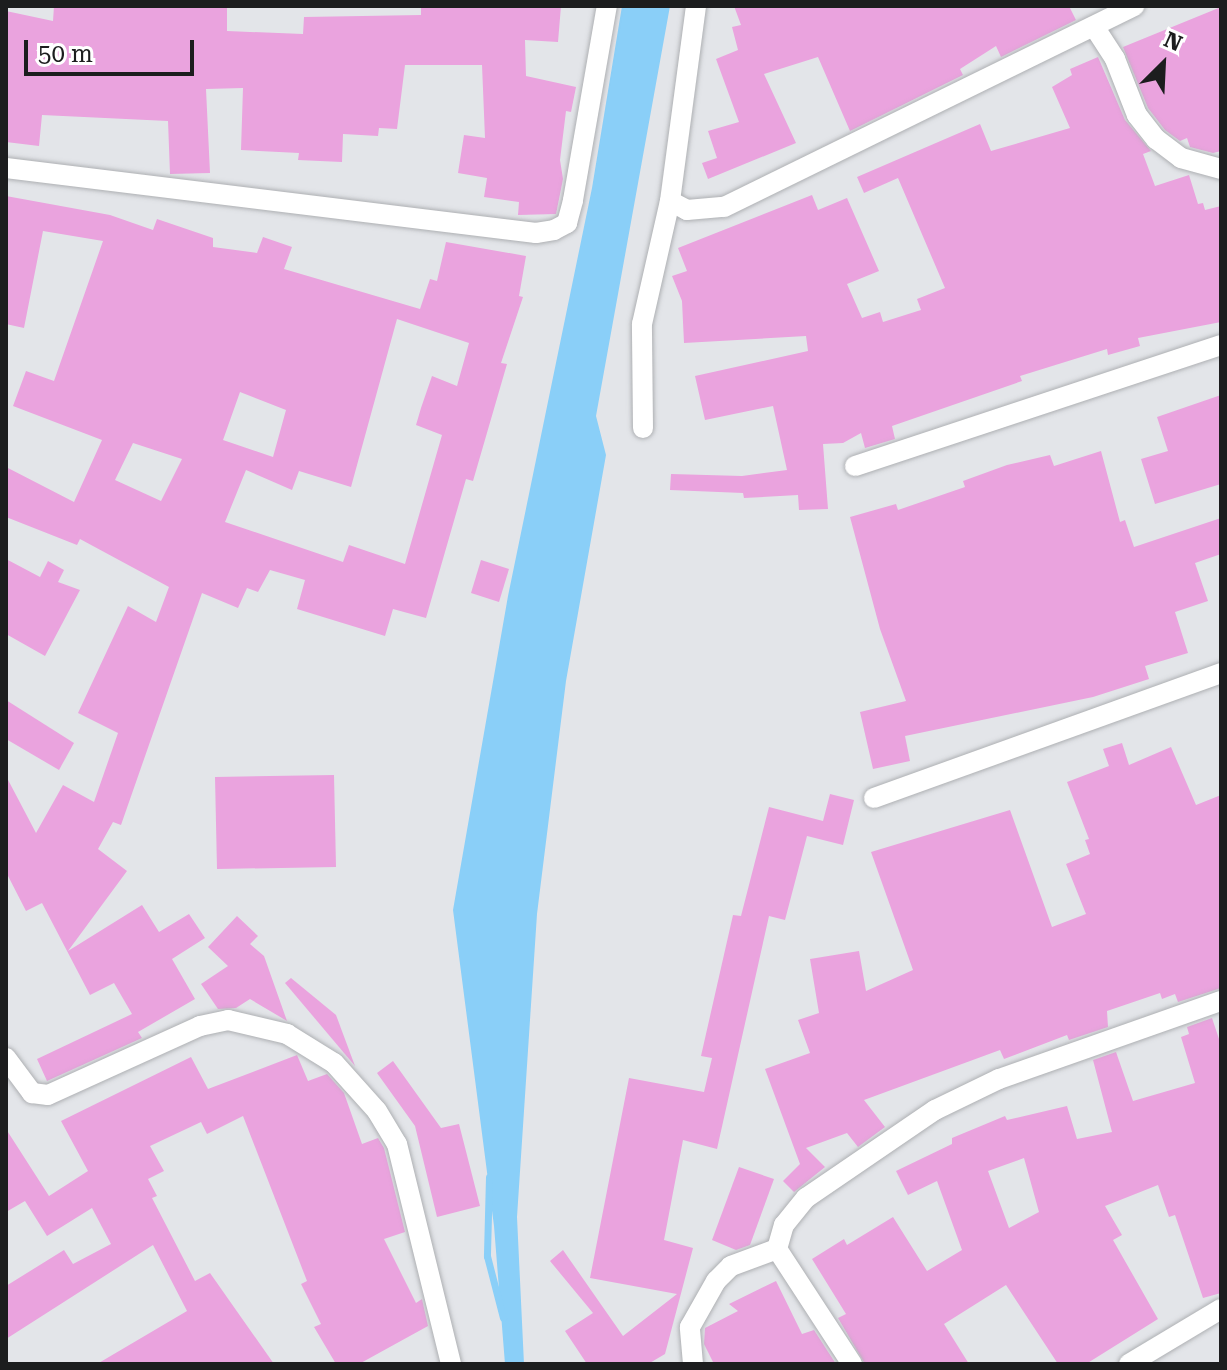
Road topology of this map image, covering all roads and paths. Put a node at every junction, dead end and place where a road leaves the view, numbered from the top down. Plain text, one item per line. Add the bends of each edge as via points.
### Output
1 (607, 6) edge
2 (696, 6) edge
3 (1134, 6) edge
4 (1095, 28) junction
5 (6, 168) edge
6 (1221, 169) edge
7 (670, 201) junction
8 (1221, 345) edge
9 (643, 428) dead end
10 (855, 466) dead end
11 (1221, 673) edge
12 (874, 798) dead end
13 (1221, 1001) edge
14 (6, 1058) edge
15 (777, 1249) junction
16 (1221, 1309) edge
17 (451, 1364) edge
18 (693, 1364) edge
19 (852, 1364) edge
20 (1129, 1364) edge

1 - 5 street via 573,200 567,223 554,230 536,233
2 - 7 street
3 - 4 street
4 - 6 street via 1115,59 1137,115 1156,139 1181,158
4 - 7 street via 724,207 687,210
7 - 9 street via 642,324
8 - 10 street
11 - 12 street
13 - 15 street via 999,1079 935,1110 806,1198 784,1225
14 - 17 street via 32,1093 48,1095 200,1026 228,1020 287,1034 334,1063 370,1101 397,1144
15 - 18 street via 731,1266 716,1281 690,1327
15 - 19 street
16 - 20 street

